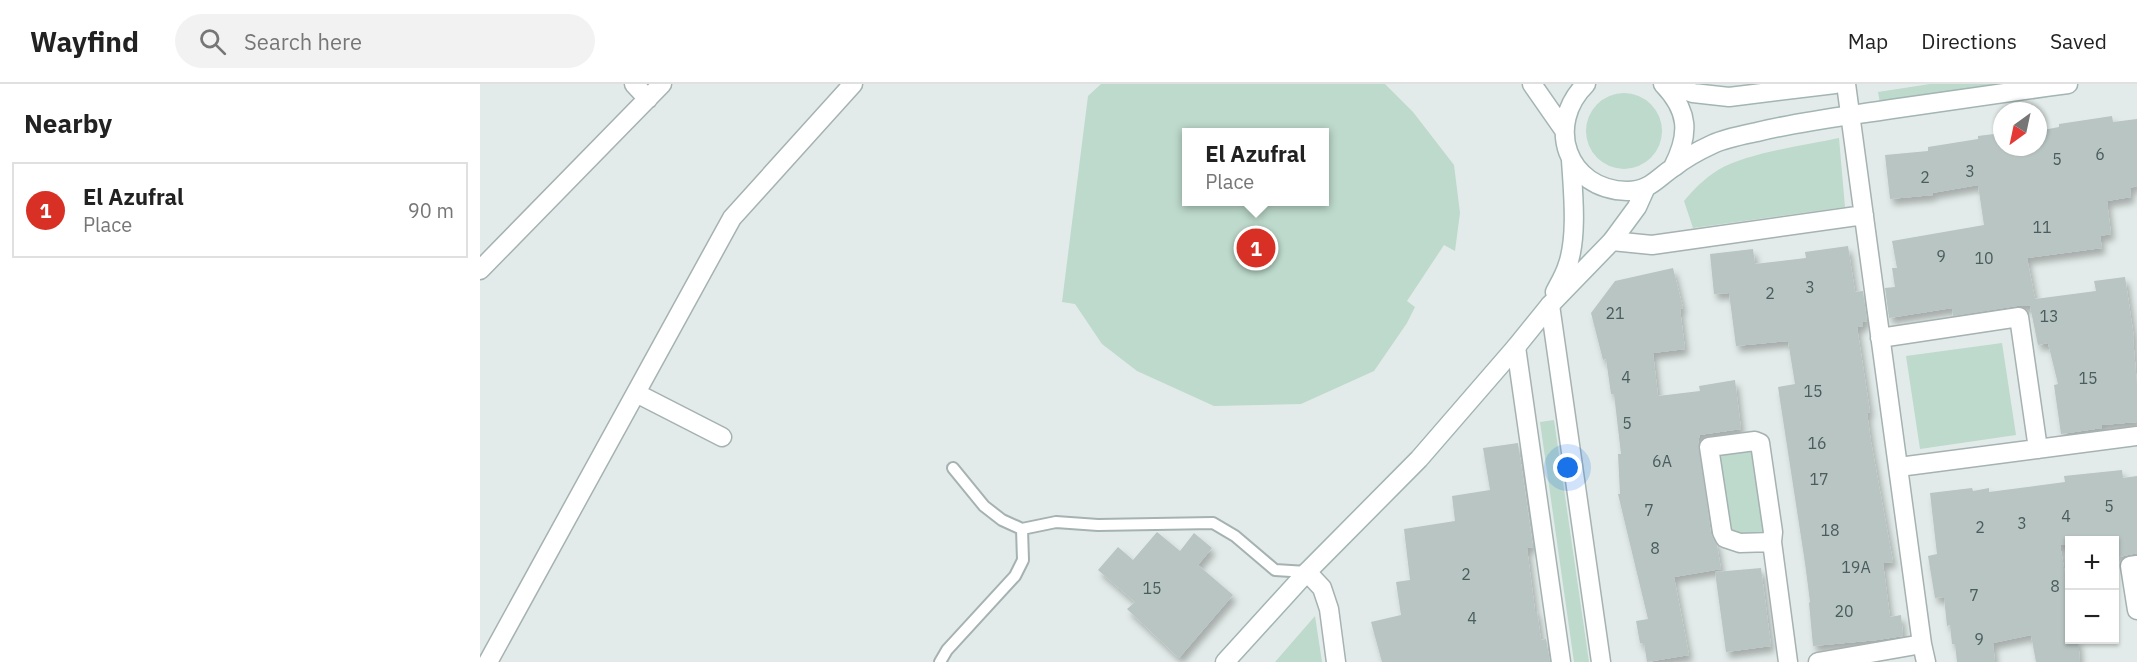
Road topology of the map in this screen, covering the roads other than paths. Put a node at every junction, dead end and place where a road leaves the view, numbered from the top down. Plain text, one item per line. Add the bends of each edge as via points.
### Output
1 (634, 84) edge
2 (662, 84) edge
3 (854, 84) edge
4 (1532, 84) edge
5 (1586, 84) edge
6 (1662, 84) edge
7 (1669, 84) edge
8 (1835, 84) edge
9 (1846, 84) edge
10 (2068, 84) edge
11 (648, 99) junction
12 (1851, 115) junction
13 (1564, 130) junction
14 (1570, 160) junction
15 (1673, 167) junction
16 (1646, 187) junction
17 (1864, 215) junction
18 (1612, 241) junction
19 (480, 270) edge
20 (1550, 305) junction
21 (1880, 338) junction
22 (1516, 347) junction
23 (636, 393) junction
24 (722, 436) dead end
25 (2137, 436) edge
26 (2038, 449) junction
27 (1899, 467) junction
28 (953, 468) dead end
29 (1022, 529) junction
30 (1772, 542) junction
31 (2137, 565) edge
32 (1307, 572) junction
33 (2137, 610) edge
34 (1922, 644) junction
35 (488, 662) edge
36 (940, 662) edge
37 (1226, 662) edge
38 (1336, 662) edge
39 (1561, 662) edge
40 (1601, 662) edge
41 (1788, 662) edge
42 (1818, 662) edge
43 (1926, 662) edge

1 - 11 street
2 - 11 street
3 - 23 street via 732,218
4 - 13 street
5 - 13 street via 1567,111
6 - 15 street via 1682,112 1685,130 1682,150
7 - 8 street via 1693,93 1729,97
9 - 12 street
10 - 12 street
11 - 19 street
12 - 15 street via 1715,143
12 - 17 street
13 - 14 street
14 - 16 street via 1582,174 1612,190
14 - 20 street via 1573,231 1568,266
15 - 16 street
16 - 18 street via 1637,207
17 - 18 street via 1652,245
17 - 21 street
18 - 20 street
20 - 22 street
20 - 40 street
21 - 26 street via 2019,317
21 - 27 street
22 - 32 street via 1419,459
22 - 39 street
23 - 24 street
23 - 35 street
25 - 26 street
26 - 27 street
27 - 34 street
28 - 29 lane via 984,506
29 - 32 lane via 1056,522 1213,523 1275,570
29 - 36 lane via 1023,560 1015,576
30 - 30 street via 1760,443 1709,447 1725,538 1740,543
30 - 41 street
31 - 33 street via 2130,566
32 - 37 street
32 - 38 street via 1322,588 1329,609
34 - 42 street
34 - 43 street

